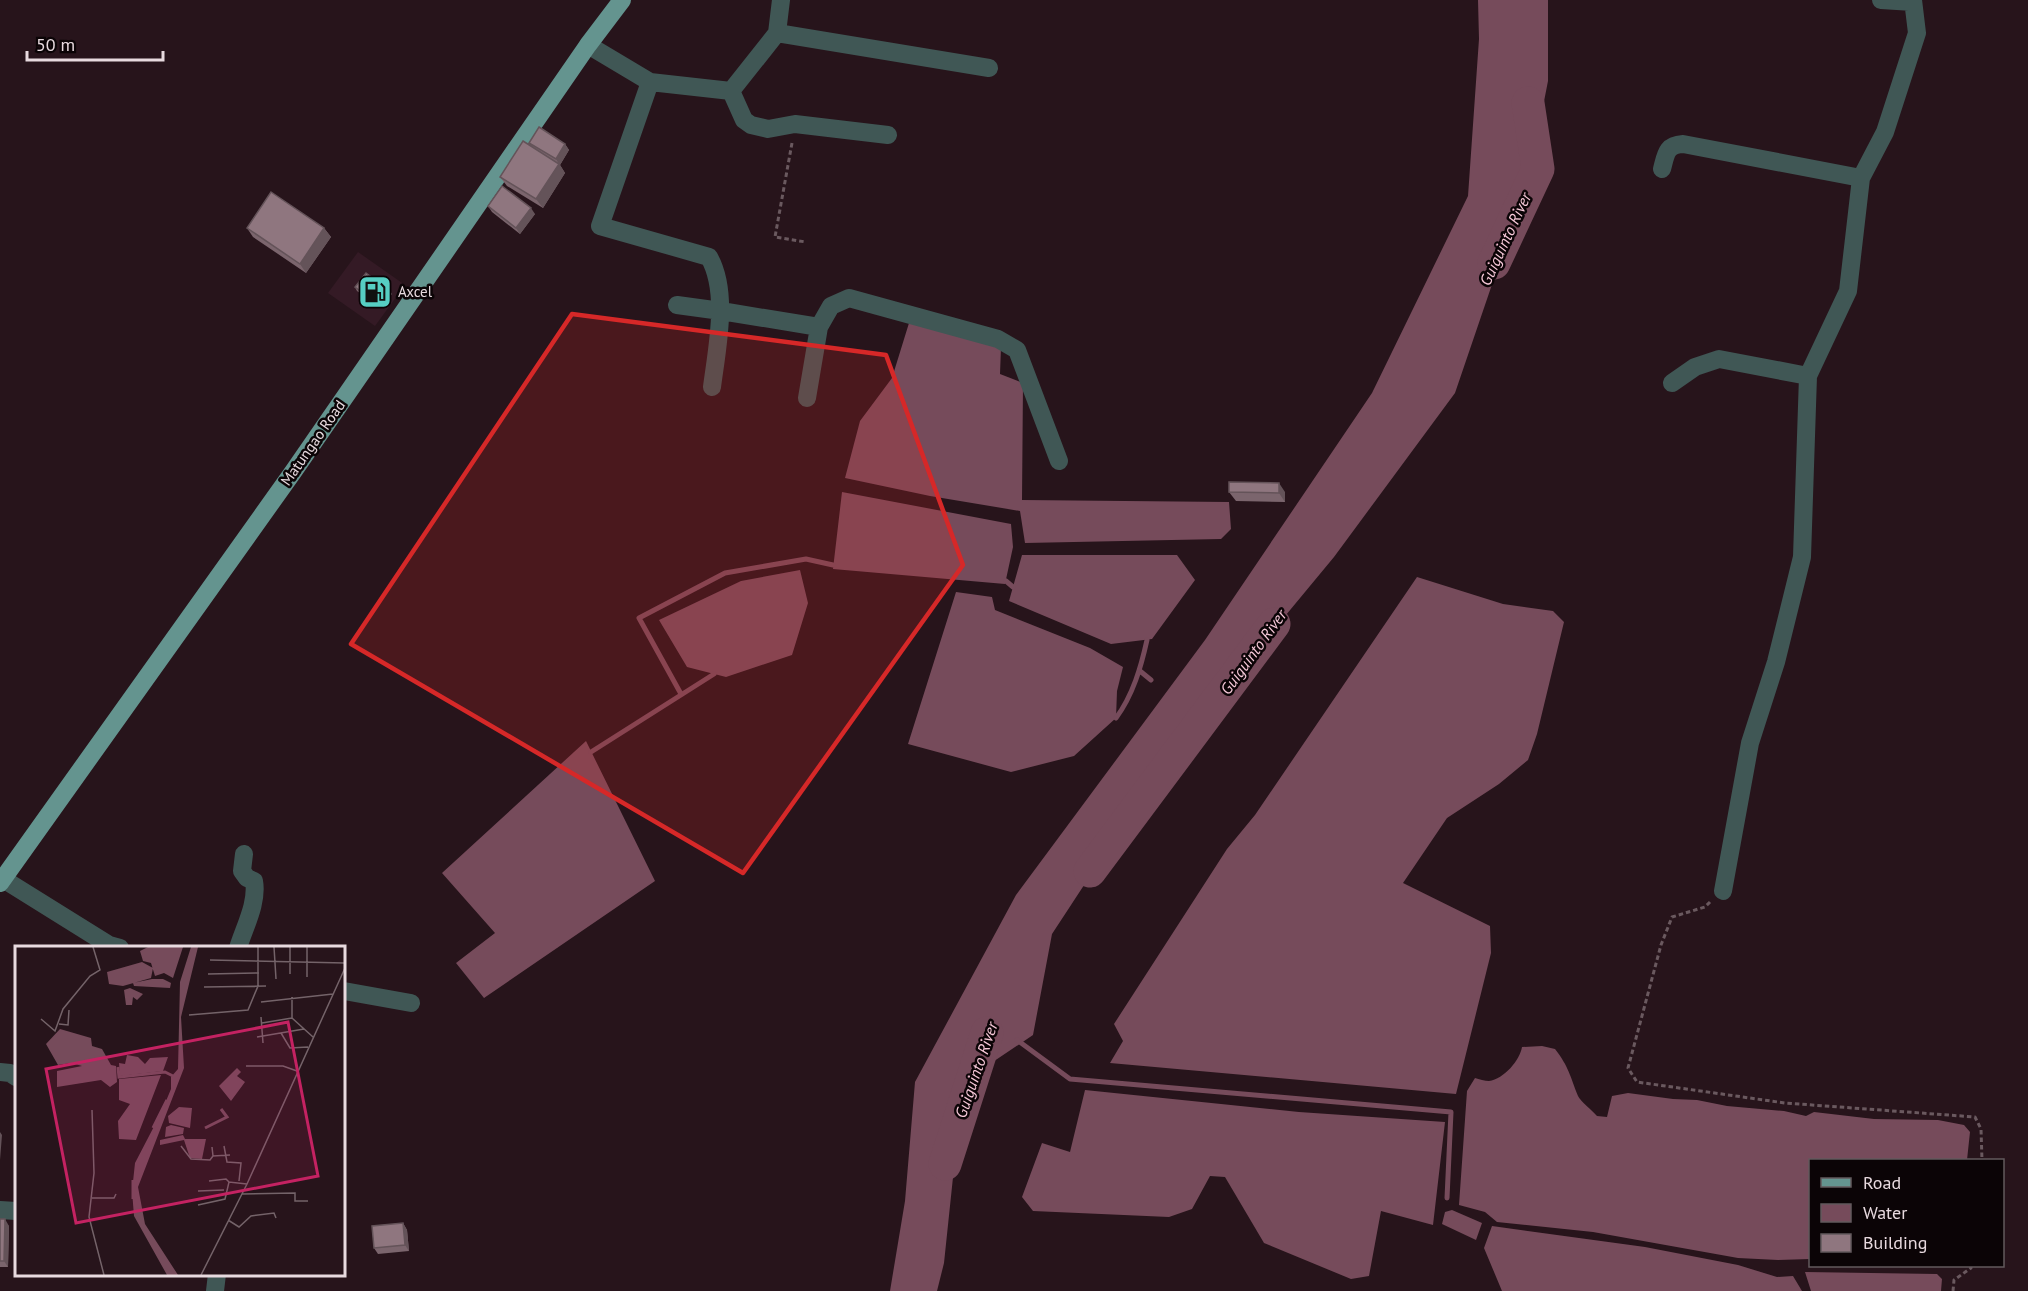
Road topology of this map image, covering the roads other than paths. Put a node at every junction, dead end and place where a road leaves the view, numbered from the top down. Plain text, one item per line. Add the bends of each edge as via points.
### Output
1 (622, 0) edge
2 (781, 0) edge
3 (1881, 0) edge
4 (1913, 1) edge
5 (777, 33) junction
6 (588, 45) junction
7 (989, 68) dead end
8 (650, 82) junction
9 (731, 91) junction
10 (888, 135) dead end
11 (1662, 169) dead end
12 (1861, 178) junction
13 (677, 305) dead end
14 (721, 311) junction
15 (819, 327) junction
16 (1808, 376) junction
17 (1672, 384) dead end
18 (712, 387) dead end
19 (807, 398) dead end
20 (1059, 460) dead end
21 (244, 854) dead end
22 (2, 881) edge
23 (1723, 891) road end
24 (113, 946) edge
25 (239, 946) edge
26 (345, 991) edge
27 (411, 1003) dead end
28 (0, 1072) edge
29 (15, 1076) edge
30 (0, 1210) edge
31 (15, 1211) edge
32 (217, 1276) edge
33 (215, 1291) edge

1 - 6 main road, Matungao Road
2 - 5 street
3 - 4 street
4 - 12 street via 1917,33 1885,132
5 - 7 street
5 - 9 street
6 - 8 street
6 - 22 main road, Matungao Road via 293,472
8 - 9 street
8 - 14 street via 600,226 709,257
9 - 10 street via 744,120 751,125 768,129 795,124
11 - 12 street via 1667,151 1683,144
12 - 16 street via 1848,291
13 - 14 street
14 - 15 street
14 - 18 street
15 - 19 street
15 - 20 street via 831,306 849,298 998,339 1017,350
16 - 17 street via 1719,359 1695,368
16 - 23 street via 1802,557 1776,662 1750,743
21 - 25 street via 242,871 254,881 255,888
22 - 24 street
26 - 27 street
28 - 29 street
30 - 31 street
32 - 33 street

